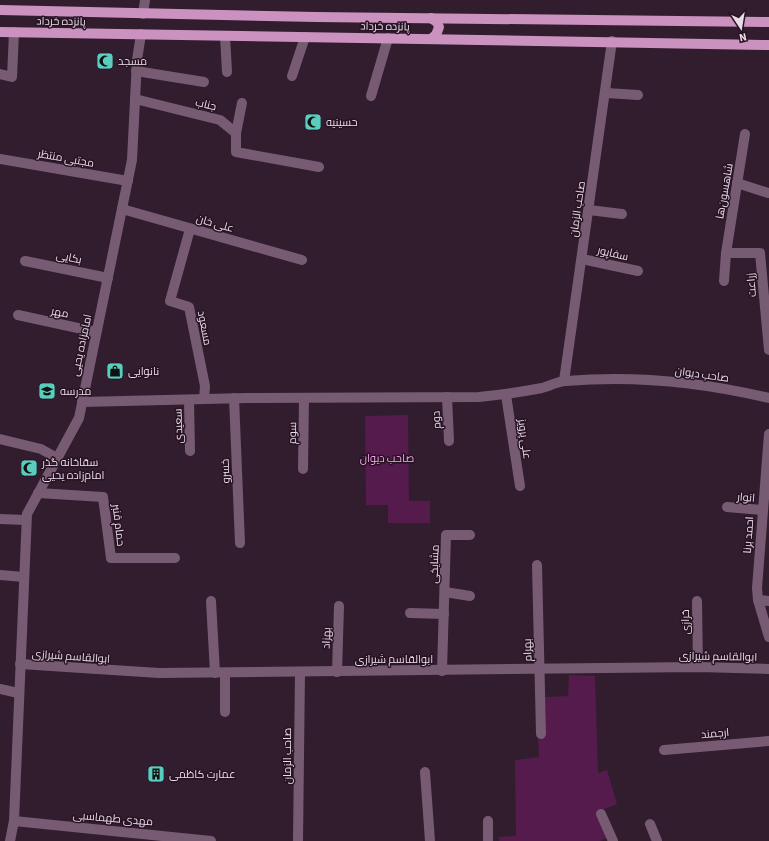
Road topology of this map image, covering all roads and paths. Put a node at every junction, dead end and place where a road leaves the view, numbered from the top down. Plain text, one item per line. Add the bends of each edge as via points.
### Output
1 (145, 0) edge
2 (0, 10) edge
3 (143, 14) junction
4 (431, 18) junction
5 (769, 22) edge
6 (0, 32) edge
7 (14, 32) junction
8 (141, 34) junction
9 (225, 36) junction
10 (305, 37) junction
11 (388, 38) junction
12 (431, 39) junction
13 (612, 40) junction
14 (769, 45) edge
15 (136, 71) junction
16 (227, 72) dead end
17 (0, 74) edge
18 (292, 76) dead end
19 (204, 82) dead end
20 (606, 93) junction
21 (638, 95) dead end
22 (371, 96) dead end
23 (135, 99) junction
24 (242, 103) dead end
25 (236, 133) junction
26 (746, 134) dead end
27 (0, 159) edge
28 (319, 167) dead end
29 (128, 181) junction
30 (737, 183) junction
31 (768, 193) edge
32 (122, 209) junction
33 (589, 210) junction
34 (622, 214) dead end
35 (190, 229) junction
36 (726, 252) junction
37 (582, 259) junction
38 (302, 260) dead end
39 (25, 261) dead end
40 (638, 271) dead end
41 (108, 278) junction
42 (724, 281) dead end
43 (18, 315) dead end
44 (96, 332) junction
45 (769, 350) edge
46 (564, 381) junction
47 (506, 395) junction
48 (447, 397) junction
49 (234, 398) junction
50 (304, 398) junction
51 (769, 398) edge
52 (204, 399) junction
53 (189, 400) junction
54 (82, 402) junction
55 (769, 434) edge
56 (0, 439) edge
57 (450, 442) dead end
58 (190, 451) dead end
59 (57, 458) junction
60 (303, 469) dead end
61 (520, 486) dead end
62 (38, 493) junction
63 (727, 507) dead end
64 (762, 510) junction
65 (0, 519) edge
66 (26, 520) junction
67 (470, 535) dead end
68 (240, 543) dead end
69 (175, 558) dead end
70 (536, 565) dead end
71 (0, 575) edge
72 (24, 577) junction
73 (445, 592) junction
74 (470, 596) dead end
75 (211, 600) dead end
76 (758, 600) junction
77 (697, 601) dead end
78 (769, 601) edge
79 (339, 606) dead end
80 (410, 613) dead end
81 (444, 614) junction
82 (769, 637) edge
83 (20, 664) junction
84 (698, 667) junction
85 (769, 669) edge
86 (540, 670) junction
87 (442, 671) junction
88 (300, 672) junction
89 (337, 672) junction
90 (220, 673) junction
91 (0, 689) edge
92 (18, 693) junction
93 (225, 712) dead end
94 (541, 734) dead end
95 (769, 741) edge
96 (664, 750) dead end
97 (425, 772) dead end
98 (601, 814) dead end
99 (14, 821) junction
100 (488, 821) dead end
101 (650, 824) dead end
102 (169, 838) edge
103 (10, 841) edge
104 (211, 841) edge
105 (298, 841) edge
106 (430, 841) edge
107 (488, 841) edge
108 (613, 841) edge
109 (657, 841) edge

1 - 3 street
2 - 3 main road, پانزده خرداد
3 - 4 main road, پانزده خرداد
4 - 5 main road, پانزده خرداد
4 - 12 main road via 439,27
6 - 7 main road, پانزده خرداد
7 - 8 main road, پانزده خرداد
7 - 17 street via 12,77
8 - 9 main road, پانزده خرداد
8 - 15 street, امامزاده یحیی
9 - 10 main road, پانزده خرداد
9 - 16 street
10 - 11 main road, پانزده خرداد
10 - 18 street
11 - 12 main road, پانزده خرداد
11 - 22 street
12 - 13 main road, پانزده خرداد
13 - 14 main road, پانزده خرداد
13 - 20 street, صاحب الزمان
15 - 19 street
15 - 23 street, امامزاده یحیی
20 - 21 street
20 - 33 street, صاحب الزمان
23 - 25 street, جناب via 220,120
23 - 29 street, امامزاده یحیی via 132,160
24 - 25 street
25 - 28 street via 236,152
26 - 30 street, شاهسون‌ها
27 - 29 street, مجتبی منتظر
29 - 32 street, امامزاده یحیی
30 - 31 street
30 - 36 street, شاهسون‌ها
32 - 35 street, علی خان
32 - 41 street, امامزاده یحیی
33 - 34 street
33 - 37 street, صاحب الزمان
35 - 38 street, علی خان
35 - 52 street, مسعود via 170,301 189,307 204,386
36 - 42 street, شاهسون‌ها
36 - 45 street, زراعت via 760,253
37 - 40 street, سفاپور
37 - 46 street, صاحب الزمان
39 - 41 street, بکایی
41 - 44 street, امامزاده یحیی
43 - 44 street, مهر
44 - 54 street, امامزاده یحیی
46 - 47 street, صاحب دیوان
46 - 51 street, صاحب دیوان via 633,378 687,383
47 - 48 street, صاحب دیوان
47 - 61 street, علی پرویز
48 - 50 street, صاحب دیوان
48 - 57 street, دوم
49 - 50 street, صاحب دیوان
49 - 52 street, صاحب دیوان
49 - 68 street, خسرو
50 - 60 street, سوم
52 - 53 street, صاحب دیوان
53 - 54 street, صاحب دیوان
53 - 58 street, سعیدی
54 - 59 street, امامزاده یحیی via 78,418
55 - 64 street, احمد برنا
56 - 59 street via 41,449
59 - 62 street, امامزاده یحیی
62 - 66 street, امامزاده یحیی
62 - 69 street, حمام قنبر via 103,497 111,558
63 - 64 street, انوار
64 - 76 street, احمد برنا
65 - 66 street
66 - 72 street, امامزاده یحیی
67 - 73 street, مشایخی via 446,535
70 - 86 street, بهرام
71 - 72 street
72 - 83 street, امامزاده یحیی
73 - 74 street, مشایخی
73 - 81 street, مشایخی
75 - 90 street
76 - 78 street
76 - 82 street, احمد برنا
77 - 84 street, خرازی
79 - 89 street, بهزاد
80 - 81 street
81 - 87 street, مشایخی
83 - 90 street, ابوالقاسم شیرازی via 158,673
83 - 92 street, امامزاده یحیی
84 - 85 street, ابوالقاسم شیرازی
84 - 86 street, ابوالقاسم شیرازی
86 - 87 street, ابوالقاسم شیرازی
86 - 94 street, بهرام
87 - 89 street, ابوالقاسم شیرازی
88 - 89 street, ابوالقاسم شیرازی
88 - 90 street, ابوالقاسم شیرازی
88 - 105 street, صاحب الزمان
90 - 93 street
91 - 92 street
92 - 99 street, امامزاده یحیی
95 - 96 street, ارجمند
97 - 106 street
98 - 108 street
99 - 102 street, مهدی طهماسبی
99 - 103 street, امامزاده یحیی
100 - 107 street
101 - 109 street
102 - 104 street, مهدی طهماسبی

